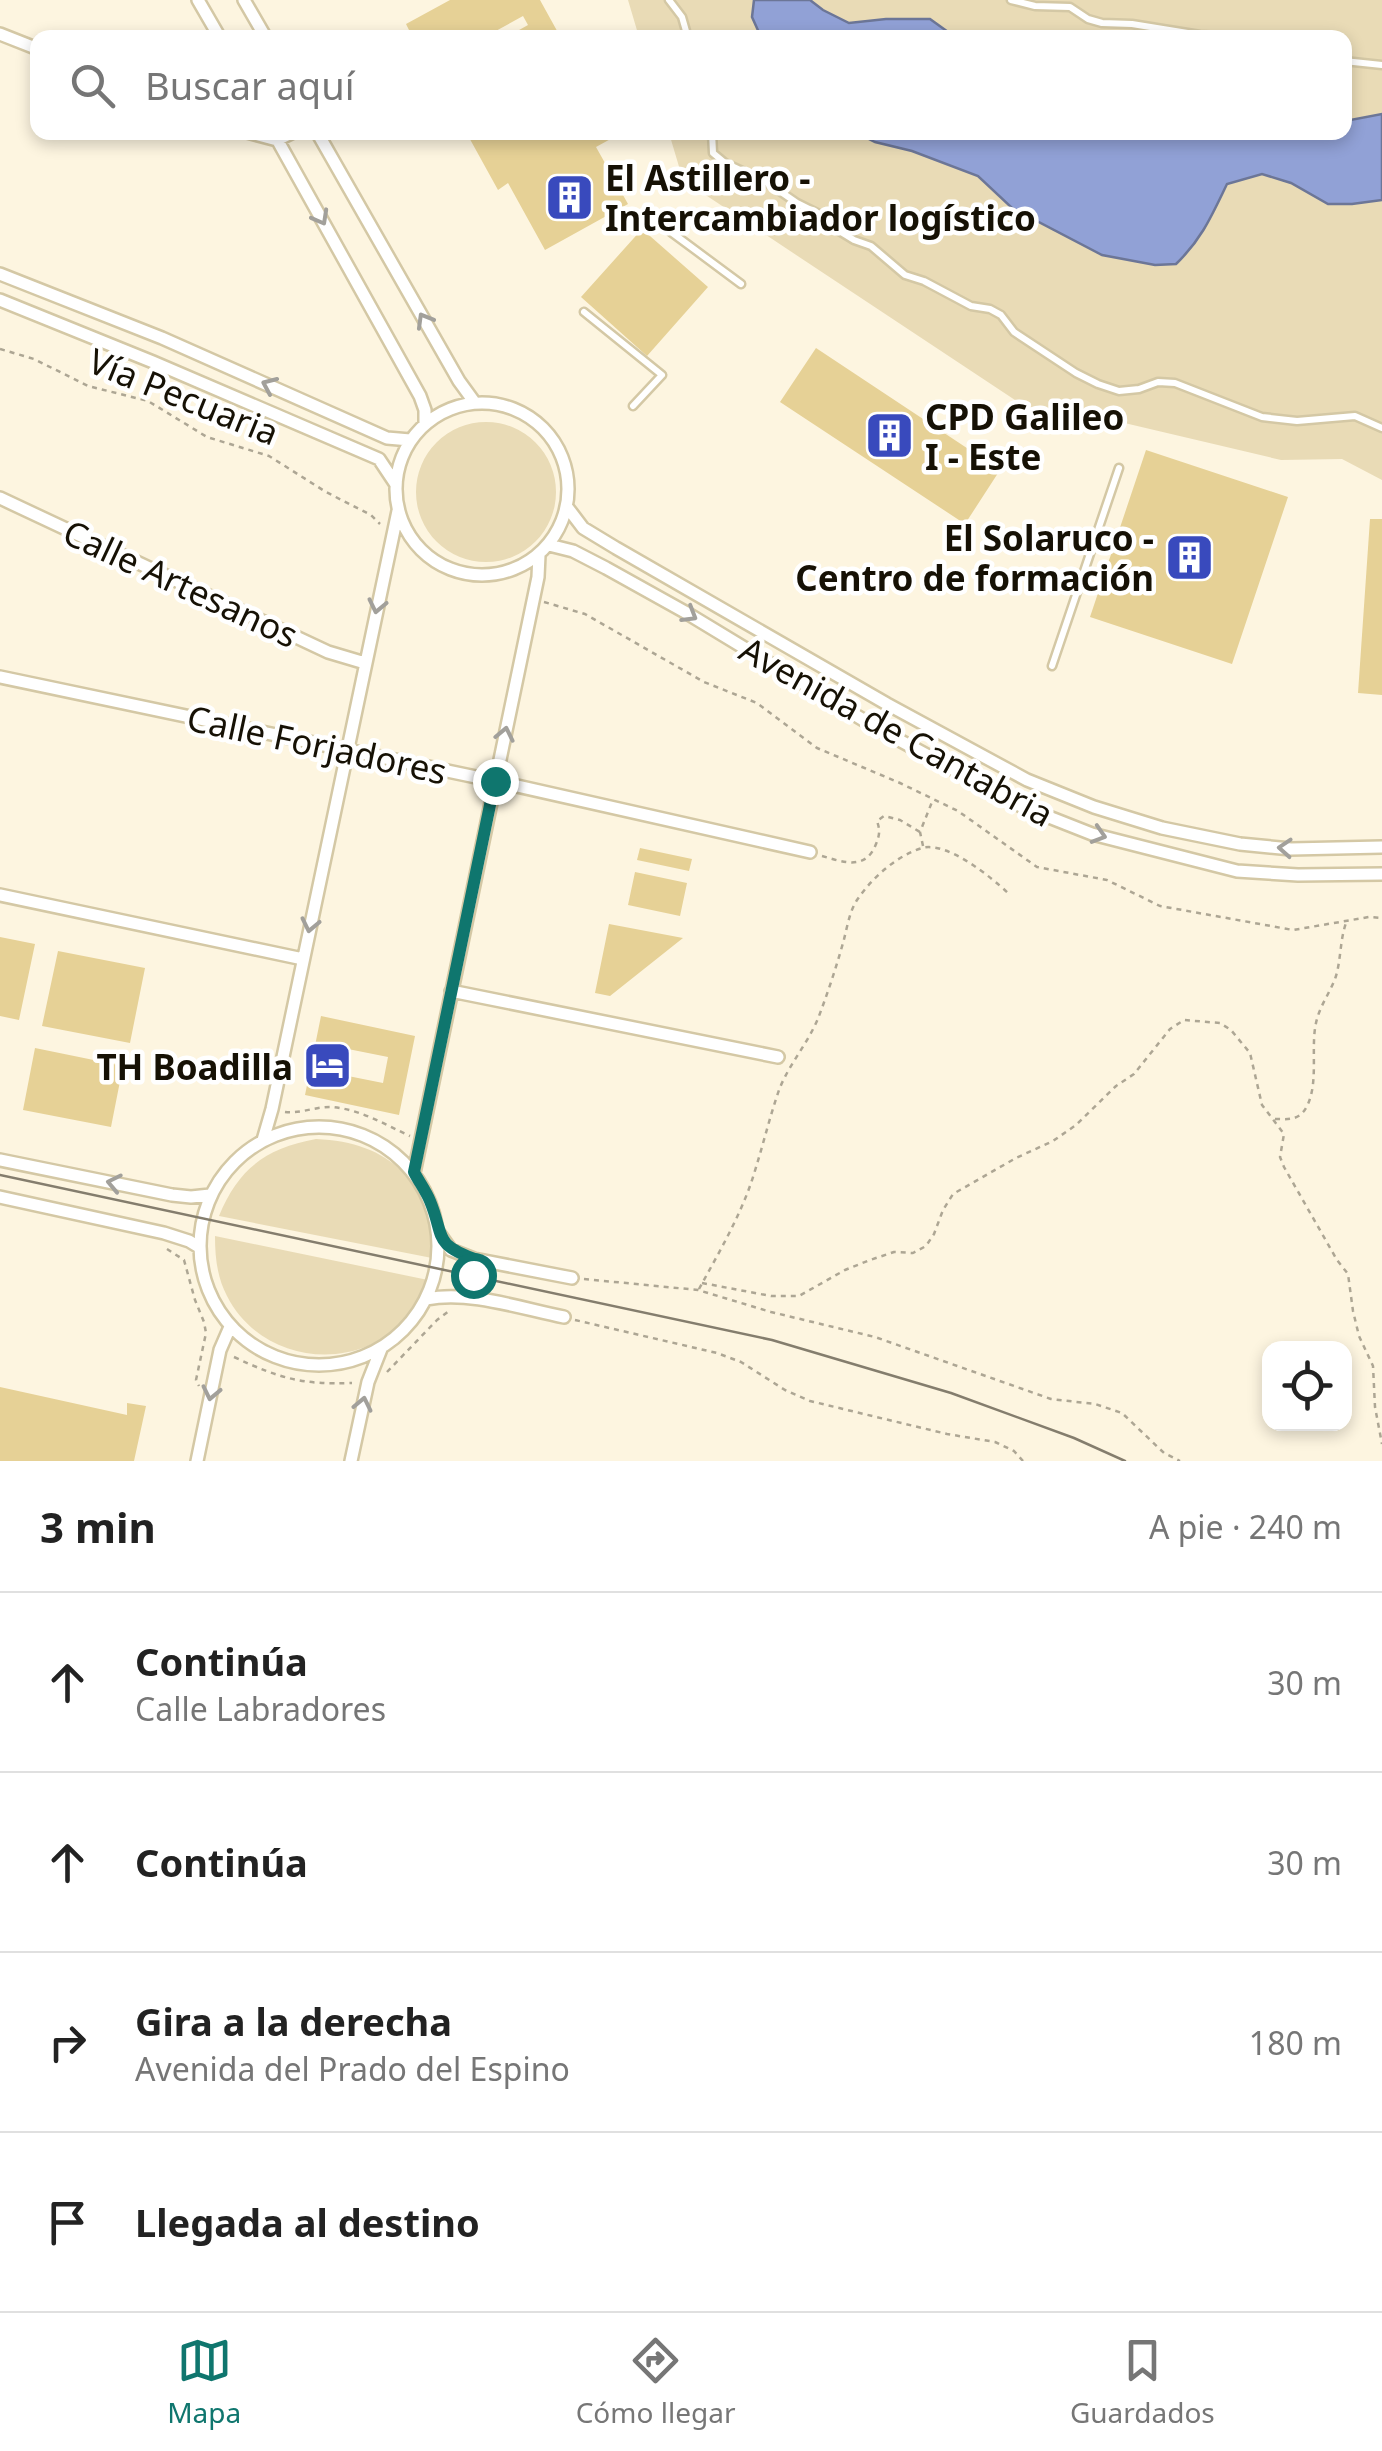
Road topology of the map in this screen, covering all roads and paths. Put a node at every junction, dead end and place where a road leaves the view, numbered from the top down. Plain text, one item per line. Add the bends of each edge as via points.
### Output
1 (198, 0) edge
2 (244, 0) edge
3 (670, 0) edge
4 (1011, 0) edge
5 (215, 30) edge
6 (261, 30) edge
7 (686, 30) edge
8 (1169, 30) edge
9 (0, 34) edge
10 (30, 46) edge
11 (1352, 62) edge
12 (1382, 65) edge
13 (277, 140) edge
14 (323, 140) edge
15 (712, 140) edge
16 (671, 232) dead end
17 (0, 274) edge
18 (741, 284) dead end
19 (0, 300) edge
20 (584, 312) dead end
21 (0, 349) edge
22 (475, 403) junction
23 (633, 406) dead end
24 (425, 424) junction
25 (1382, 428) edge
26 (410, 440) junction
27 (1118, 468) dead end
28 (396, 483) junction
29 (0, 498) edge
30 (567, 507) junction
31 (398, 511) junction
32 (391, 536) junction
33 (549, 545) junction
34 (539, 555) junction
35 (533, 599) junction
36 (365, 662) junction
37 (1052, 666) dead end
38 (0, 677) edge
39 (347, 750) junction
40 (495, 781) junction
41 (933, 799) junction
42 (920, 832) junction
43 (923, 848) junction
44 (1382, 848) edge
45 (810, 852) joint
46 (1382, 874) edge
47 (1008, 892) dead end
48 (0, 895) edge
49 (1382, 918) edge
50 (1346, 920) junction
51 (303, 959) junction
52 (452, 991) junction
53 (778, 1057) dead end
54 (272, 1108) junction
55 (1274, 1119) junction
56 (264, 1140) junction
57 (420, 1141) junction
58 (0, 1160) edge
59 (414, 1172) junction
60 (210, 1194) junction
61 (0, 1197) edge
62 (164, 1232) junction
63 (439, 1233) junction
64 (199, 1247) junction
65 (572, 1278) joint
66 (702, 1283) junction
67 (698, 1290) junction
68 (427, 1299) junction
69 (448, 1311) dead end
70 (564, 1317) joint
71 (230, 1327) junction
72 (380, 1349) junction
73 (220, 1350) junction
74 (368, 1382) junction
75 (209, 1405) junction
76 (1382, 1444) edge
77 (197, 1461) edge
78 (351, 1461) edge
79 (1023, 1461) edge
80 (1180, 1461) edge

1 - 5 street
2 - 6 street
3 - 7 lane
4 - 8 lane via 1070,7 1102,23
9 - 10 street
11 - 12 lane
13 -> 24 street via 420,396
22 -> 14 street
15 - 25 lane via 713,153 724,163 823,216 905,275 1001,315 1014,332 1098,384 1118,390 1174,383 1262,416 1355,416
16 - 18 lane
26 -> 17 street via 387,438
19 - 28 street via 380,459
20 - 23 lane via 662,375
21 - 32 path, Vía Pecuaria via 88,386 148,401 207,437 269,456 371,515
22 - 24 street
22 - 30 street via 499,404 542,426 567,473
24 - 26 street
26 - 28 street
27 - 37 lane
28 - 31 street
29 - 36 street, Calle Artesanos via 328,652
30 - 33 street
44 -> 30 street, Avenida de Cantabria via 1240,844 1162,828 1044,787 616,548 583,528
31 - 32 street
31 - 34 street via 426,555 451,570 480,576 514,570
32 -> 36 street
33 - 34 street
33 -> 46 street, Avenida de Cantabria via 606,568 1021,806 1092,834 1237,871
34 - 35 street
40 -> 35 street
35 - 41 path via 586,614 704,682 757,704 817,748
36 - 39 street
38 - 39 street, Calle Forjadores
39 - 40 street, Calle Forjadores
39 -> 51 street
40 - 45 street, Calle Forjadores
40 - 52 street
41 - 42 path
41 - 50 path via 1037,867 1107,880 1160,906 1293,930
42 - 43 path
42 - 45 path via 884,816 864,862
43 - 47 path via 957,856
43 - 66 path via 895,862 854,903 815,1026 787,1071 749,1189
48 - 51 street
49 - 50 path
50 - 55 path via 1338,971 1316,1021 1310,1098 1294,1120
51 - 54 street
52 - 53 street
52 - 57 street
54 - 56 street
54 - 57 path via 364,1114
55 - 66 path via 1262,1105 1250,1053 1231,1030 1220,1022 1184,1020 1076,1125 953,1194 926,1246 870,1260 799,1296
55 - 76 path via 1284,1134 1284,1167 1348,1274 1359,1336 1373,1366
56 - 59 street via 303,1127 345,1129 383,1145
56 - 60 street via 232,1163
57 - 59 street
60 -> 58 street via 172,1195
59 - 63 street
60 - 64 street
61 - 62 street
62 - 64 street
62 - 75 path via 163,1246 184,1260 204,1322 196,1380
63 - 65 street via 451,1250 474,1260
63 - 68 street via 438,1267
64 - 71 street via 207,1290
65 - 67 path
66 - 67 path
67 - 80 path via 875,1337 1051,1399 1122,1413
68 - 70 street via 468,1298
68 - 72 street via 407,1328
69 - 74 path via 391,1370
70 - 79 path via 717,1353 810,1402 995,1442
71 - 72 street via 262,1352 302,1365 342,1364
71 - 73 street
72 - 74 street
73 - 74 path via 301,1382
73 -> 75 street
78 -> 74 street
75 - 77 street

